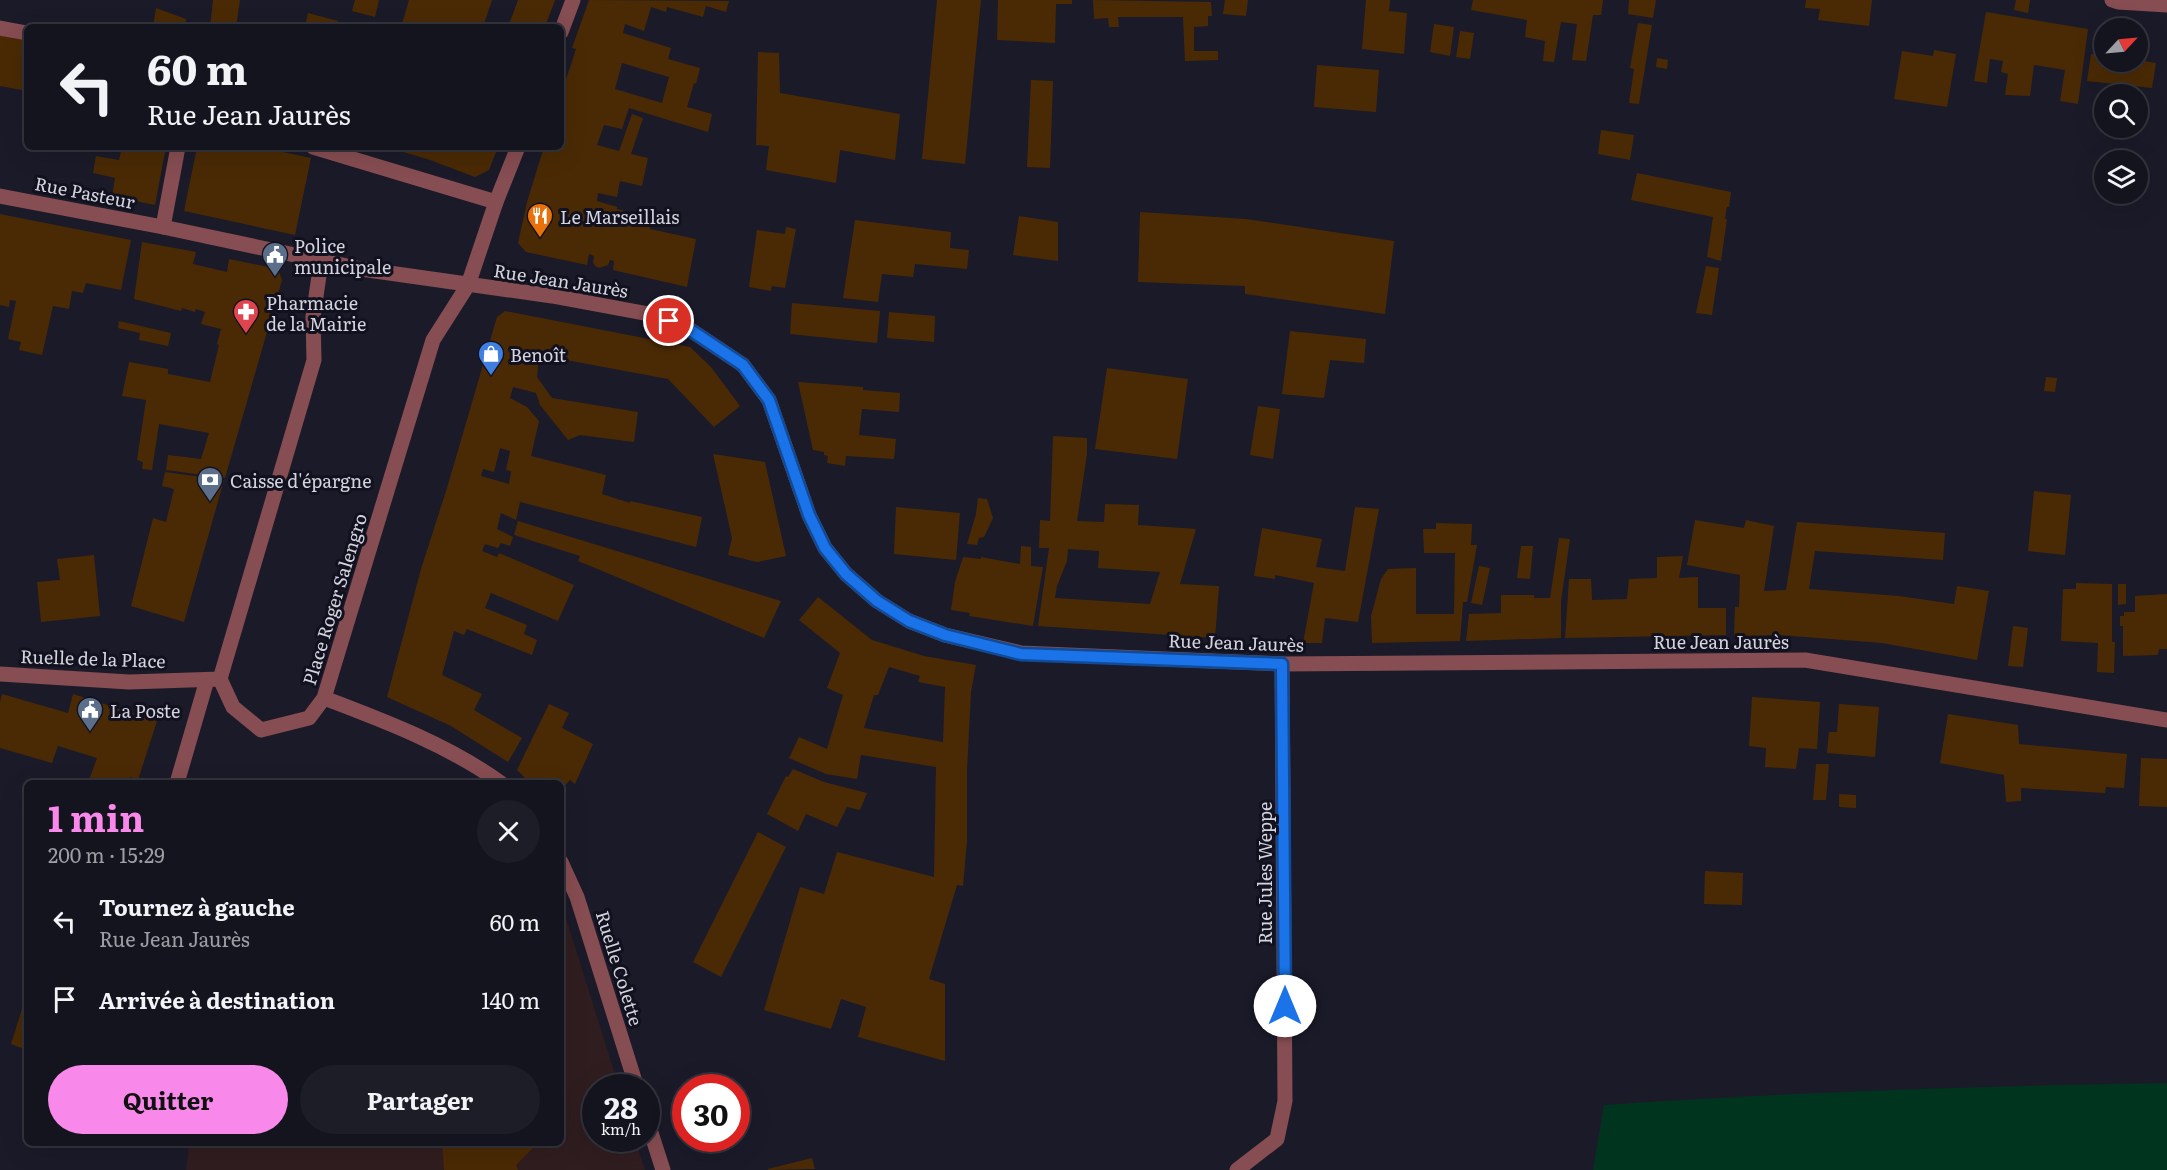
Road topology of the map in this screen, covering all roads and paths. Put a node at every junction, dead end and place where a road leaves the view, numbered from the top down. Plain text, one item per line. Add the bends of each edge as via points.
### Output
1 (573, 0) edge
2 (2112, 0) edge
3 (2167, 5) edge
4 (564, 24) edge
5 (0, 28) edge
6 (24, 32) edge
7 (177, 150) edge
8 (323, 150) edge
9 (517, 150) edge
10 (0, 196) edge
11 (496, 202) junction
12 (163, 227) junction
13 (321, 262) junction
14 (468, 285) junction
15 (1282, 664) junction
16 (0, 674) edge
17 (213, 679) junction
18 (324, 698) junction
19 (2167, 720) edge
20 (178, 780) edge
21 (497, 780) edge
22 (564, 868) edge
23 (633, 1074) edge
24 (657, 1152) edge
25 (663, 1170) edge
26 (1237, 1170) edge

1 - 4 street
2 - 3 street
5 - 6 street
7 - 12 street
8 - 11 street
9 - 11 street, Place Roger Salengro
10 - 12 street, Rue Pasteur
11 - 14 street, Place Roger Salengro
12 - 13 street, Rue Pasteur
13 - 14 street
13 - 17 street via 313,317 314,360
14 - 15 street, Rue Jean Jaurès via 649,314 689,329 743,365 769,400 809,515 825,548 846,574 877,601 909,621 945,635 1021,654
14 - 18 street, Place Roger Salengro via 433,340
15 - 19 street, Rue Jean Jaurès via 1805,660
15 - 26 street, Rue Jules Weppe via 1285,1101 1277,1138
16 - 17 street, Ruelle de la Place via 129,682
17 - 18 street, Place Roger Salengro via 233,707 261,730 309,718
17 - 20 street
18 - 21 street via 473,763
22 - 23 street, Ruelle Colette via 578,897
24 - 25 street

